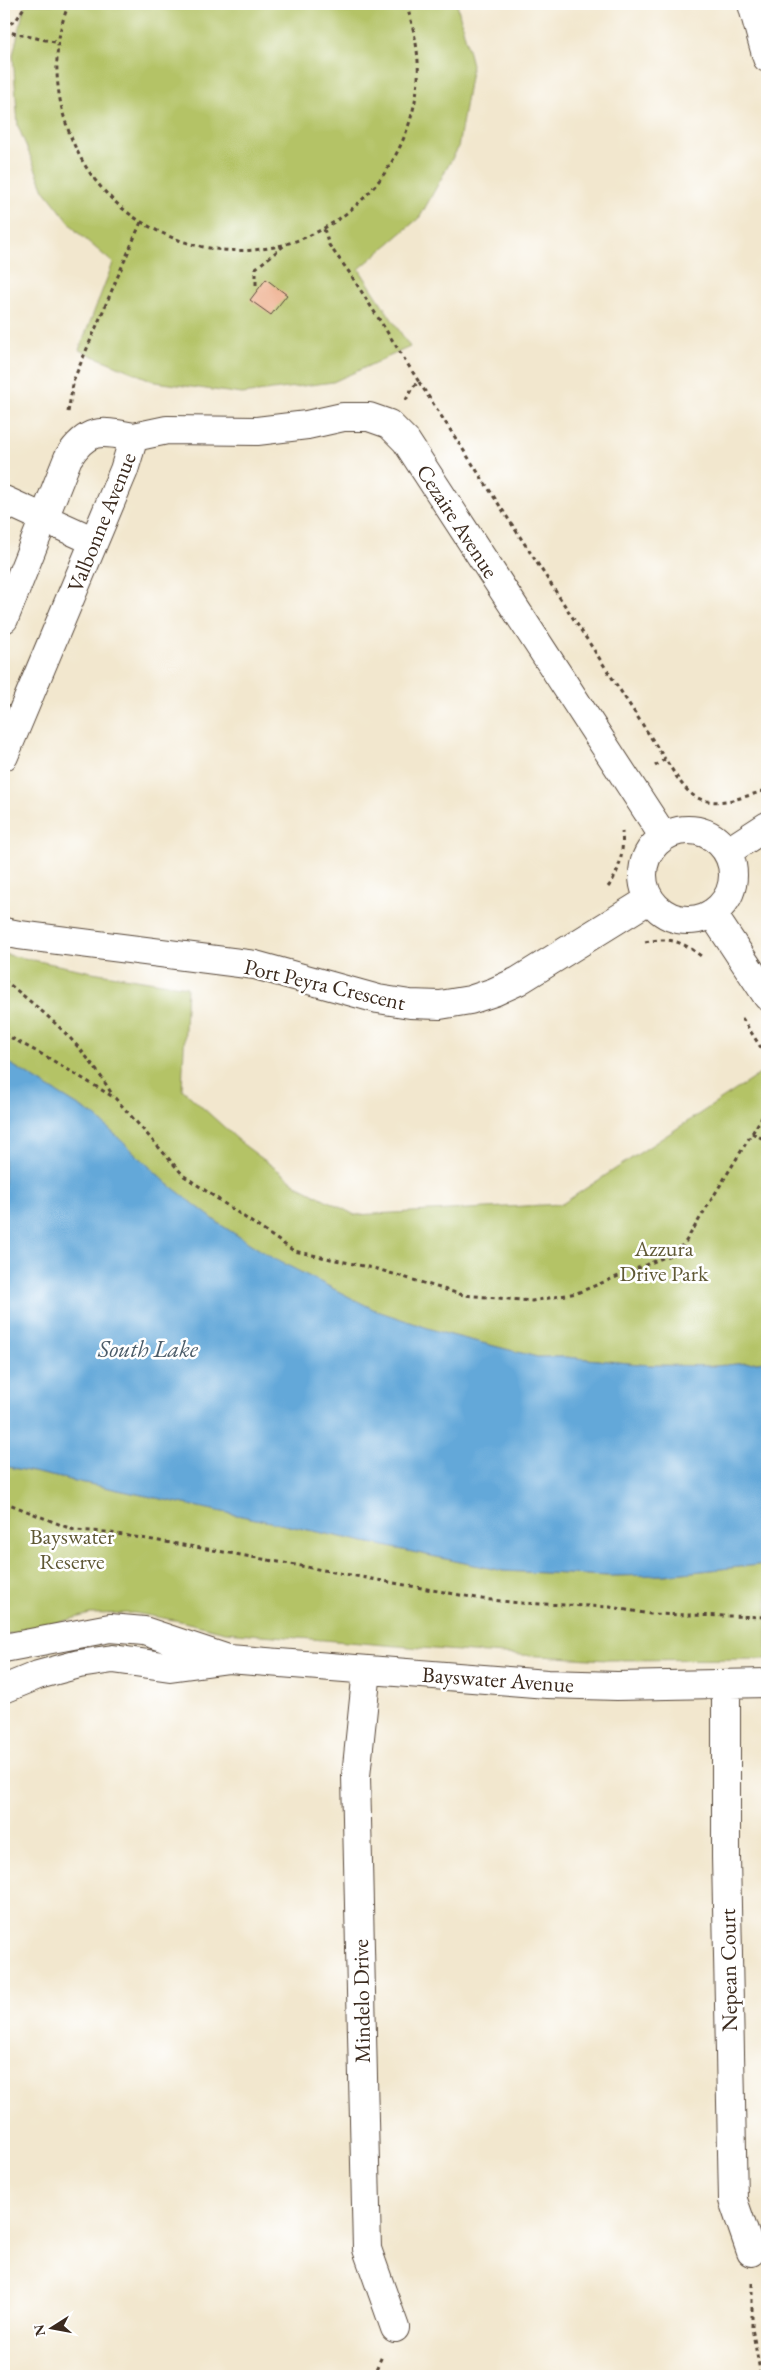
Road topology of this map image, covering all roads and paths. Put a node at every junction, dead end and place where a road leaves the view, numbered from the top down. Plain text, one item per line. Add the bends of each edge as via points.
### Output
1 (26, 4) edge
2 (69, 4) edge
3 (406, 4) edge
4 (752, 4) edge
5 (4, 30) edge
6 (59, 43) junction
7 (767, 58) edge
8 (141, 222) junction
9 (286, 244) junction
10 (256, 285) dead end
11 (419, 382) dead end
12 (134, 437) junction
13 (78, 442) junction
14 (4, 500) edge
15 (44, 517) junction
16 (94, 540) junction
17 (4, 618) edge
18 (4, 756) edge
19 (665, 759) junction
20 (630, 782) junction
21 (767, 791) edge
22 (767, 826) edge
23 (664, 837) junction
24 (727, 852) junction
25 (650, 899) junction
26 (712, 913) junction
27 (4, 932) edge
28 (4, 980) edge
29 (767, 996) edge
30 (4, 1034) edge
31 (115, 1098) junction
32 (767, 1109) edge
33 (752, 1133) junction
34 (767, 1141) edge
35 (4, 1502) edge
36 (767, 1617) edge
37 (4, 1648) edge
38 (229, 1659) junction
39 (367, 1670) junction
40 (767, 1683) edge
41 (726, 1684) junction
42 (4, 1689) edge
43 (752, 2252) joint
44 (394, 2328) dead end
45 (761, 2376) edge

1 - 5 path via 17,19
2 - 6 path
3 - 9 path via 418,58 412,116 402,144 370,193 348,213 318,232
4 - 7 street
5 - 6 path
6 - 8 path via 58,95 73,145 101,188
8 - 9 path via 177,240 226,251 257,250
8 - 13 path via 74,379 63,426
9 - 10 path via 256,268
11 - 19 path
12 - 13 street, Valbonne Avenue via 108,432 92,433
12 - 16 street, Valbonne Avenue via 124,470
12 - 20 street, Cezaire Avenue via 167,430 257,431 343,417 369,417 389,424 406,442
13 - 15 street via 68,458
14 - 15 street
15 - 16 street
15 - 17 street
16 - 18 street, Valbonne Avenue
19 - 20 path
19 - 21 path via 689,792 706,800 722,802
20 - 23 street, Cezaire Avenue
22 - 24 street
23 - 24 street via 686,830 699,831 710,835
23 - 25 street via 655,845 644,866 643,877
24 - 26 street via 732,863 732,886 721,906
25 - 26 street via 665,913 683,920 703,918
25 - 27 street, Port Peyra Crescent via 518,980 470,1000 440,1005 378,999 255,965
26 - 29 street
28 - 31 path via 62,1027 97,1068
30 - 31 path
31 - 33 path via 184,1176 294,1251 377,1269 463,1295 532,1302 576,1293 676,1253
32 - 33 path
33 - 34 path
35 - 36 path via 74,1530 106,1532 213,1550 482,1599 610,1607 650,1614
37 - 38 street, Bayswater Avenue via 110,1628 144,1631
38 - 39 street, Bayswater Avenue
38 - 42 street, Bayswater Avenue via 170,1667 113,1659 79,1664
39 - 41 street, Bayswater Avenue via 547,1684
39 - 44 street, Mindelo Drive via 356,1776 367,2250
40 - 41 street, Bayswater Avenue
41 - 43 street, Nepean Court via 733,2200
43 - 45 path via 752,2328

